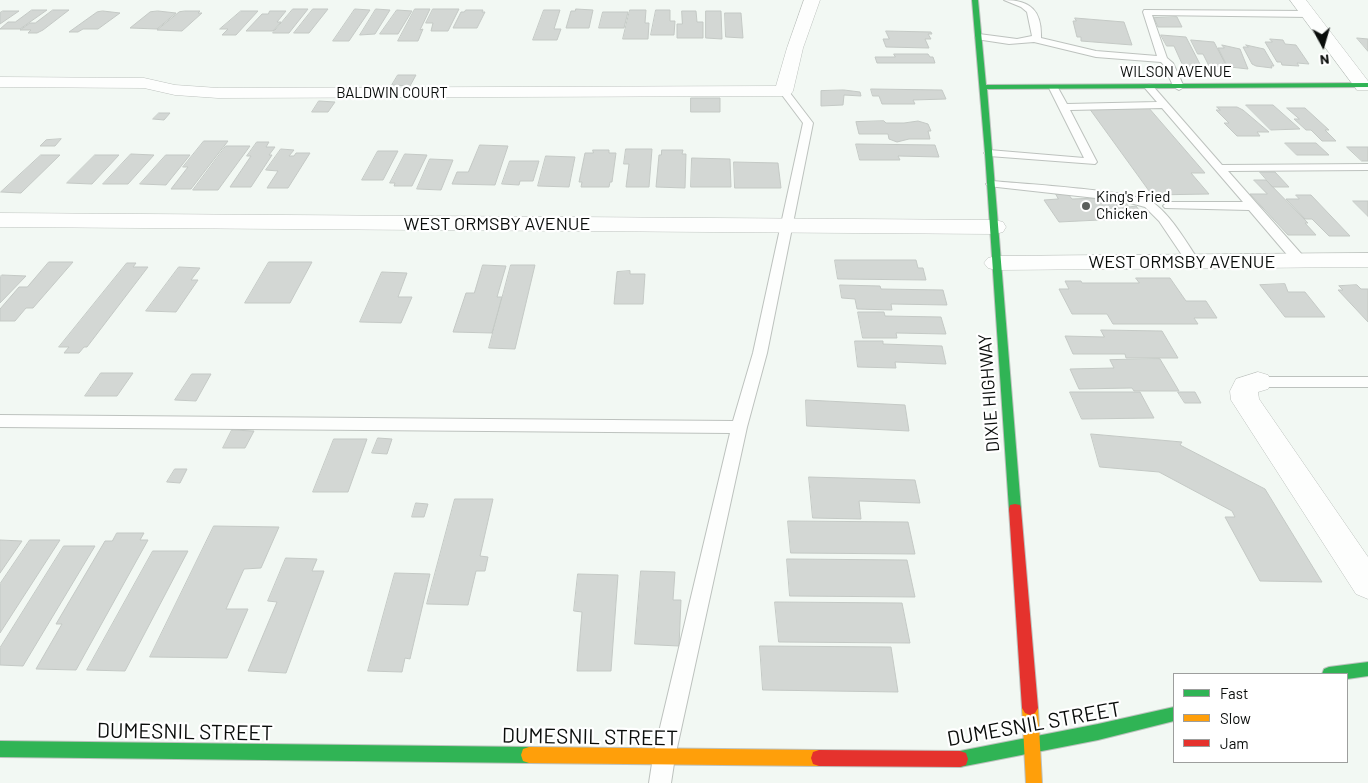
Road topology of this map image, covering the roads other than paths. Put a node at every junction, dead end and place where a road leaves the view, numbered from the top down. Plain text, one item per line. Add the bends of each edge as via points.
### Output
1 (812, 0) edge
2 (975, 0) edge
3 (1008, 0) edge
4 (1298, 0) edge
5 (1309, 14) junction
6 (979, 37) junction
7 (1034, 39) junction
8 (1163, 59) junction
9 (0, 82) edge
10 (1366, 86) edge
11 (1149, 87) junction
12 (1179, 87) junction
13 (983, 88) junction
14 (1054, 88) junction
15 (784, 91) junction
16 (1164, 105) junction
17 (1064, 107) junction
18 (989, 153) junction
19 (1368, 167) edge
20 (1219, 168) junction
21 (992, 184) junction
22 (1169, 206) dead end
23 (1252, 206) junction
24 (0, 220) edge
25 (788, 226) junction
26 (994, 227) junction
27 (1368, 260) edge
28 (1193, 261) junction
29 (1300, 261) junction
30 (996, 263) junction
31 (1258, 382) joint
32 (1368, 382) edge
33 (0, 421) edge
34 (738, 427) junction
35 (1368, 584) edge
36 (1368, 669) edge
37 (1337, 673) edge
38 (1173, 714) edge
39 (1033, 745) junction
40 (0, 749) edge
41 (664, 756) junction
42 (660, 783) edge
43 (1034, 783) edge

1 - 15 street
2 - 6 street, DIXIE HIGHWAY
3 - 7 lane via 1032,10 1037,37
4 - 5 street
5 - 8 lane via 1146,9
5 - 10 street
6 - 7 lane
6 - 13 street, DIXIE HIGHWAY
7 - 8 lane via 1096,54
8 - 12 lane
9 - 15 street, BALDWIN COURT via 144,83 175,90 218,93
10 - 12 street, WILSON AVENUE
11 - 12 street, WILSON AVENUE
11 - 14 street, WILSON AVENUE
11 - 16 lane
13 - 14 street, WILSON AVENUE
13 - 18 street, DIXIE HIGHWAY
14 - 17 lane
15 - 25 lane via 808,123
16 - 17 lane
16 - 20 lane
17 - 18 lane via 1091,162
18 - 21 street, DIXIE HIGHWAY
19 - 20 lane
20 - 23 lane
21 - 26 street, DIXIE HIGHWAY
21 - 28 lane via 1124,198 1149,205 1163,218
22 - 23 lane
23 - 29 lane
24 - 25 street, WEST ORMSBY AVENUE
25 - 26 street, WEST ORMSBY AVENUE
25 - 34 lane via 760,353
26 - 30 street, DIXIE HIGHWAY
27 - 29 street, WEST ORMSBY AVENUE
28 - 29 street, WEST ORMSBY AVENUE
28 - 30 street, WEST ORMSBY AVENUE
30 - 39 street, DIXIE HIGHWAY
31 - 32 lane
31 - 35 street via 1246,386 1245,400
33 - 34 lane
34 - 41 lane
36 - 37 street
38 - 39 street, DUMESNIL STREET
39 - 41 street, DUMESNIL STREET via 954,760
39 - 43 street, DIXIE HIGHWAY
40 - 41 street, DUMESNIL STREET
41 - 42 lane

